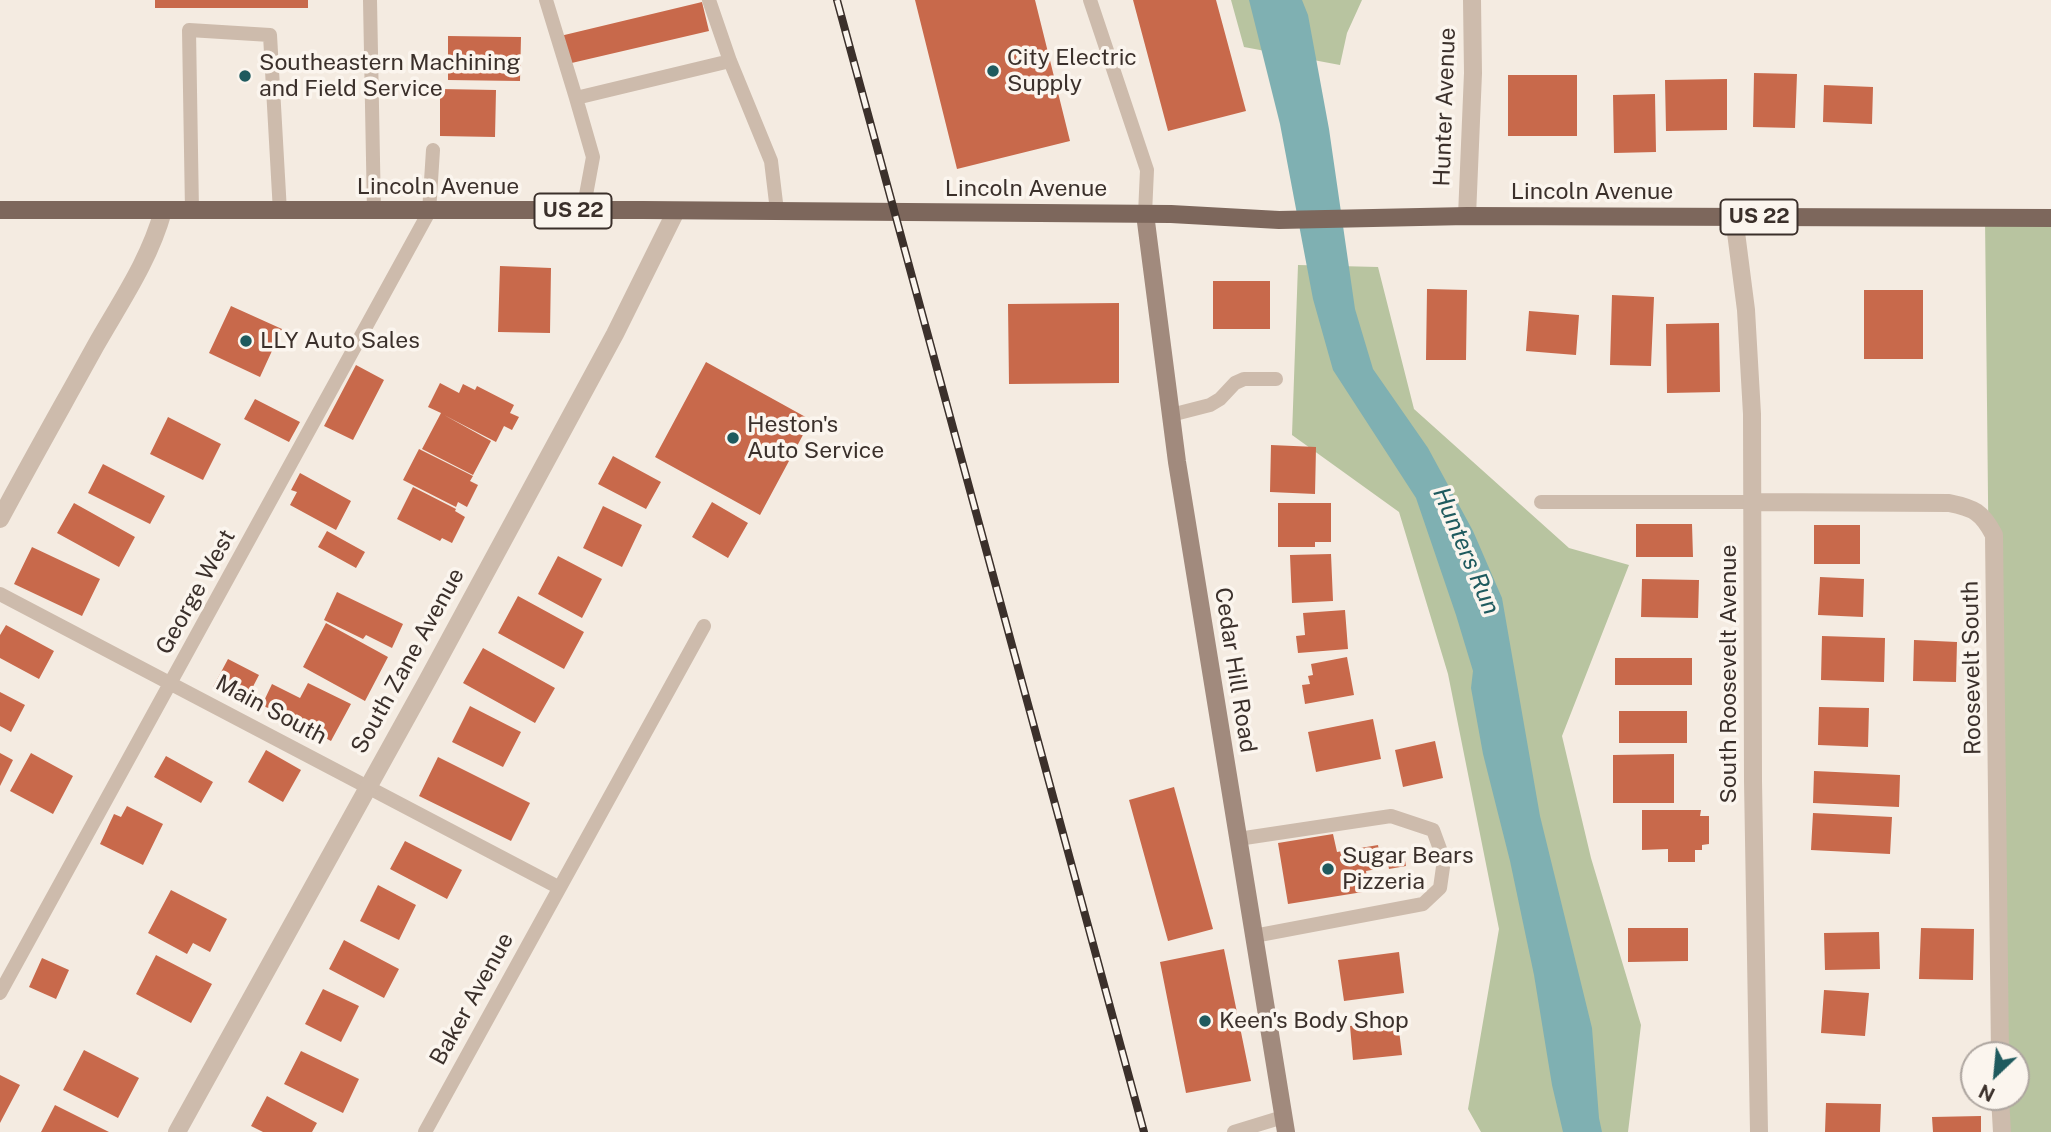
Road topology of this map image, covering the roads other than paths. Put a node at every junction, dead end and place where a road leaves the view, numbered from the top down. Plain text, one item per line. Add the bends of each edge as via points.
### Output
1 (370, 0) edge
2 (546, 0) edge
3 (709, 0) edge
4 (1090, 0) edge
5 (1472, 0) edge
6 (730, 61) junction
7 (576, 98) junction
8 (433, 150) dead end
9 (0, 211) edge
10 (163, 211) junction
11 (192, 211) junction
12 (583, 211) junction
13 (676, 211) junction
14 (777, 211) junction
15 (280, 212) junction
16 (374, 212) junction
17 (429, 212) junction
18 (1145, 214) junction
19 (1467, 216) junction
20 (1734, 217) junction
21 (2051, 218) edge
22 (1276, 379) dead end
23 (1171, 415) junction
24 (1541, 502) dead end
25 (1753, 502) junction
26 (0, 519) edge
27 (0, 594) edge
28 (704, 626) dead end
29 (172, 682) junction
30 (366, 788) junction
31 (1238, 839) junction
32 (558, 887) junction
33 (1254, 936) junction
34 (0, 993) edge
35 (2000, 1041) edge
36 (2001, 1111) edge
37 (1284, 1125) edge
38 (177, 1132) edge
39 (425, 1132) edge
40 (1234, 1132) edge
41 (1759, 1132) edge
42 (2002, 1132) edge

1 - 16 lane
2 - 7 lane
3 - 6 lane
4 - 18 lane via 1147,170
5 - 19 street, Hunter Avenue
6 - 7 lane
6 - 14 lane via 771,162
7 - 12 lane via 593,156
8 - 17 lane
9 - 10 main road, Lincoln Avenue / US 22
10 - 11 main road, Lincoln Avenue / US 22
10 - 26 street via 140,272
11 - 15 main road, Lincoln Avenue / US 22
11 - 15 lane via 189,30 270,35
12 - 13 main road, Lincoln Avenue / US 22
12 - 17 main road, Lincoln Avenue / US 22
13 - 14 main road, Lincoln Avenue / US 22
13 - 30 street, South Zane Avenue via 615,334
14 - 18 main road, Lincoln Avenue / US 22
15 - 16 main road, Lincoln Avenue / US 22
16 - 17 main road, Lincoln Avenue / US 22
17 - 29 lane, George West
18 - 19 main road, Lincoln Avenue / US 22 via 1279,220
18 - 23 main road, Cedar Hill Road
19 - 20 main road, Lincoln Avenue / US 22
20 - 21 main road, Lincoln Avenue / US 22
20 - 25 street, South Roosevelt Avenue via 1746,310
22 - 23 lane via 1244,379 1210,405
23 - 31 main road, Cedar Hill Road
24 - 25 lane
25 - 35 street, Roosevelt South via 1949,503 1968,507 1985,518 1994,535
25 - 41 street, South Roosevelt Avenue
27 - 29 lane, Main South
28 - 32 lane, Baker Avenue
29 - 30 lane, Main South
29 - 34 lane, George West
30 - 32 lane, Main South
30 - 38 street, South Zane Avenue
31 - 33 main road, Cedar Hill Road
31 - 33 lane via 1391,817 1433,830 1444,860 1440,888 1423,904
32 - 39 lane, Baker Avenue
33 - 37 main road, Cedar Hill Road
36 - 42 street
37 - 40 lane

